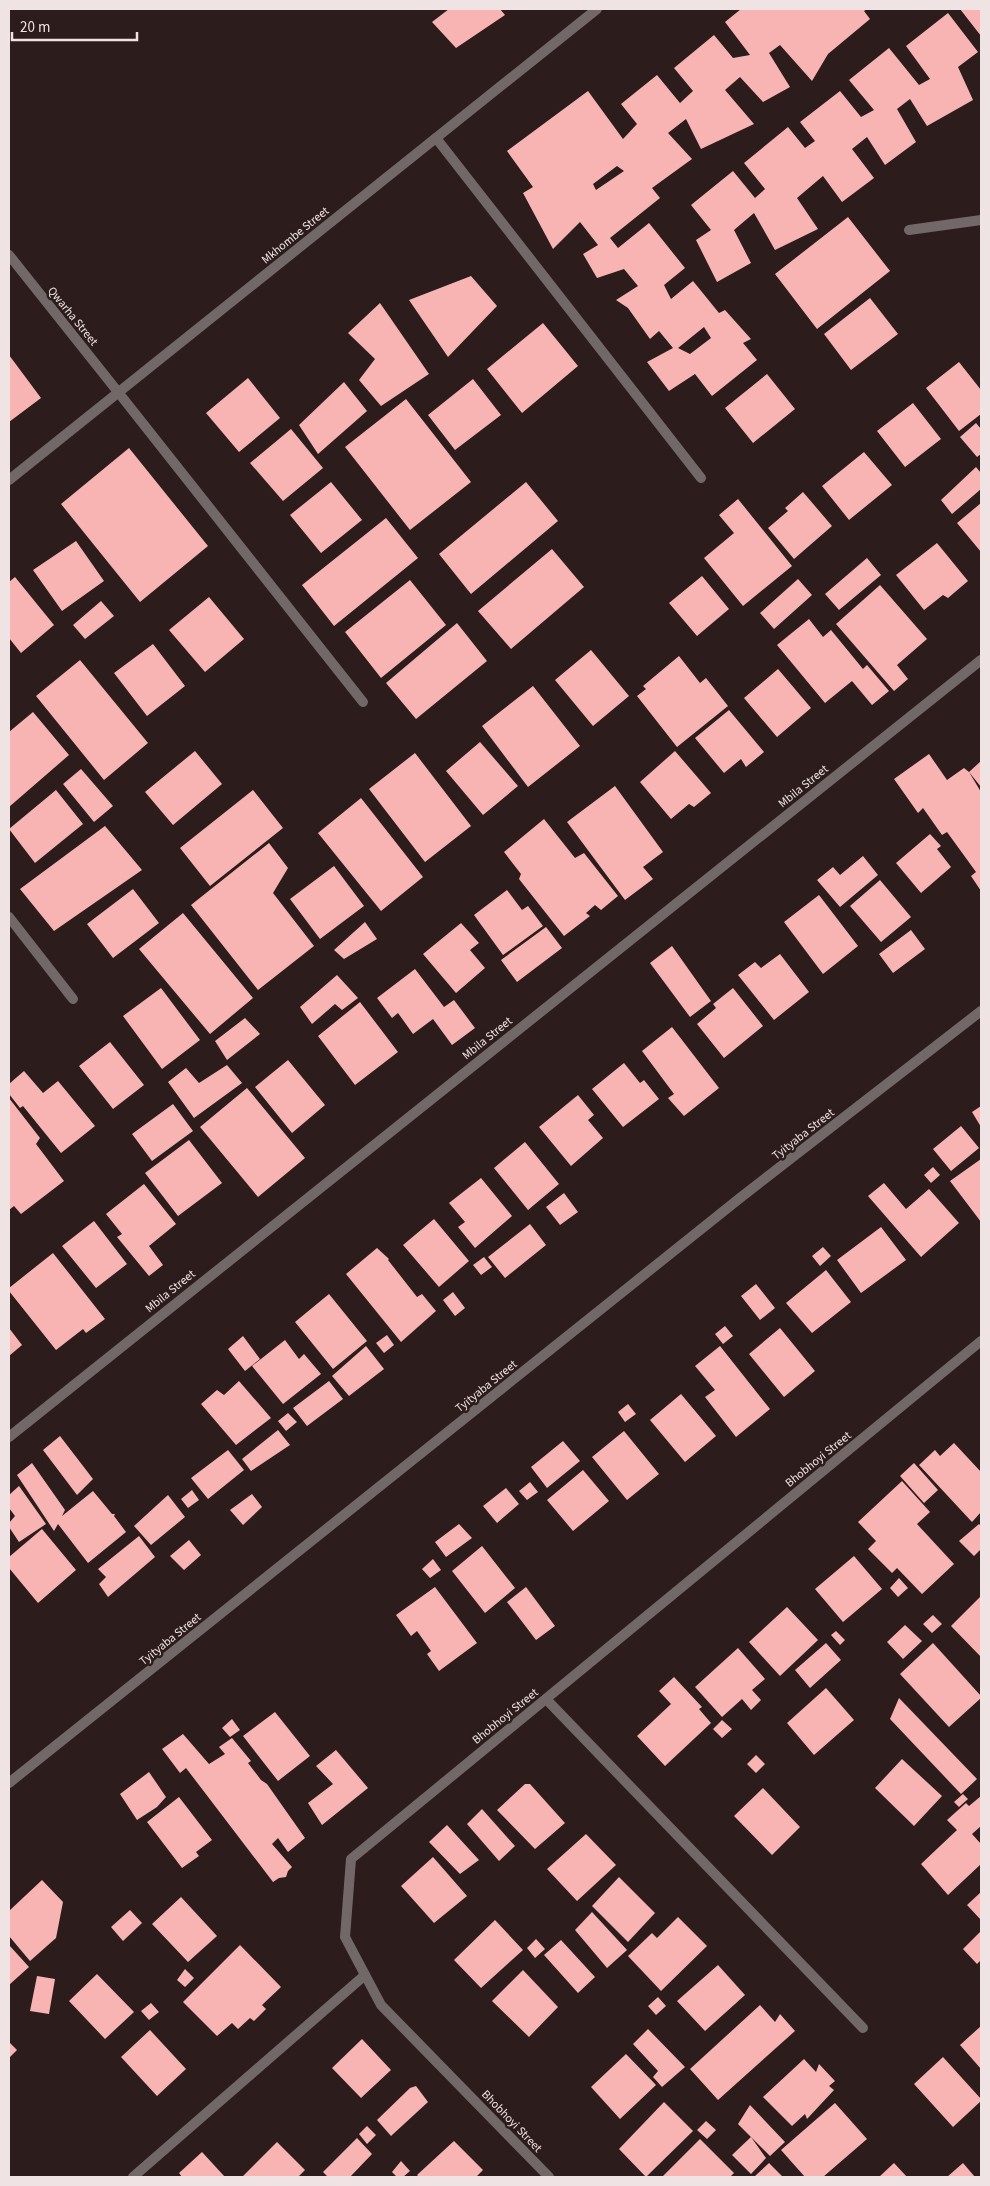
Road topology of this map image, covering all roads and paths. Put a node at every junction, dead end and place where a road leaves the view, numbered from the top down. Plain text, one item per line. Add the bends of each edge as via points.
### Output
1 (597, 9) edge
2 (436, 138) junction
3 (981, 220) edge
4 (909, 230) dead end
5 (9, 255) edge
6 (118, 392) junction
7 (701, 478) dead end
8 (9, 480) edge
9 (981, 660) edge
10 (363, 702) dead end
11 (9, 917) edge
12 (73, 999) dead end
13 (981, 1011) edge
14 (981, 1341) edge
15 (9, 1437) edge
16 (546, 1699) junction
17 (9, 1783) edge
18 (365, 1975) junction
19 (862, 2028) dead end
20 (133, 2177) edge
21 (549, 2177) edge

1 - 2 street, Mkhombe Street
2 - 6 street, Mkhombe Street
2 - 7 street
3 - 4 street
5 - 6 street, Qwarha Street
6 - 8 street, Mkhombe Street
6 - 10 street, Qwarha Street
9 - 15 street, Mbila Street
11 - 12 street
13 - 17 street, Tyityaba Street via 740,1198
14 - 16 street, Bhobhoyi Street
16 - 18 street, Bhobhoyi Street via 351,1859 344,1937
16 - 19 street
18 - 20 street
18 - 21 street, Bhobhoyi Street via 381,2005

